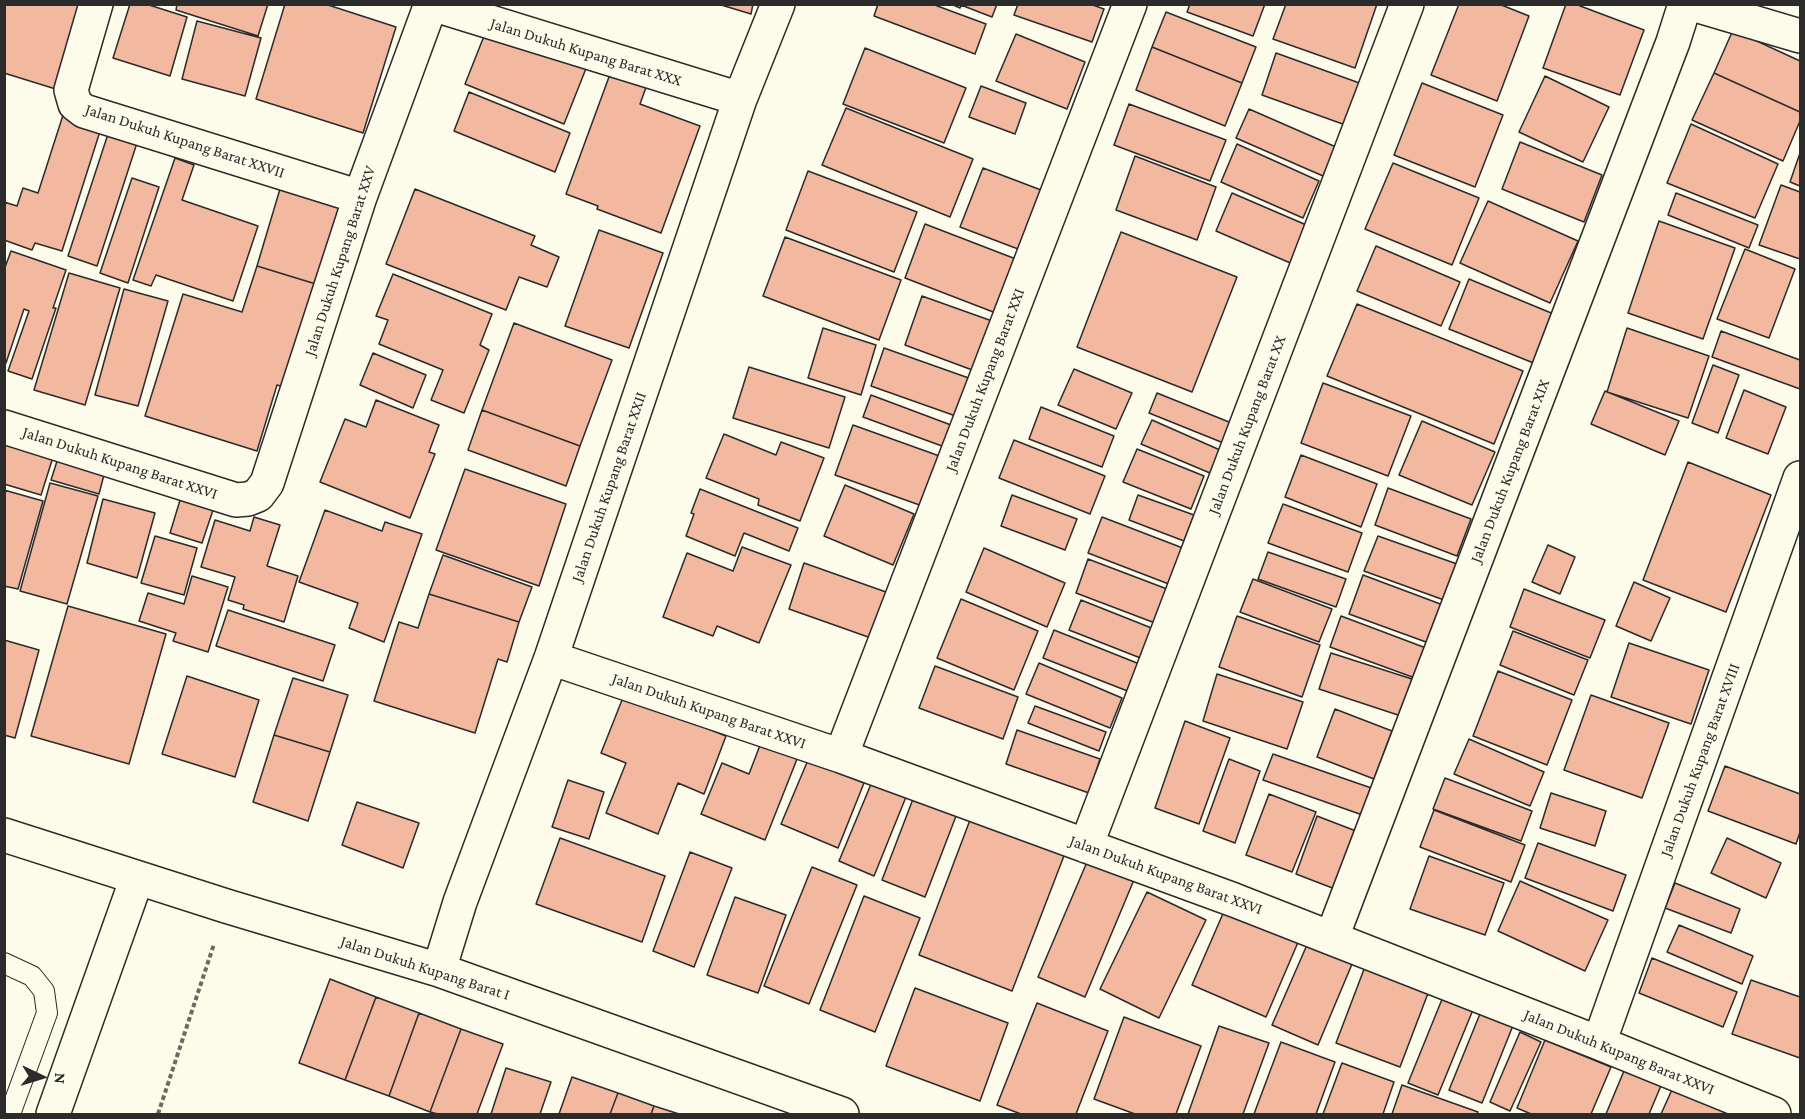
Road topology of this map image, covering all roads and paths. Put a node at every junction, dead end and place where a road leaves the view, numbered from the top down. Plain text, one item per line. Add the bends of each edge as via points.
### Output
1 (96, 4) edge
2 (431, 4) edge
3 (777, 4) edge
4 (1130, 4) edge
5 (1407, 4) edge
6 (1685, 4) edge
7 (1692, 4) edge
8 (1728, 10) edge
9 (1800, 36) edge
10 (740, 99) junction
11 (360, 197) junction
12 (4, 426) edge
13 (1800, 478) edge
14 (236, 500) joint
15 (551, 658) junction
16 (841, 756) junction
17 (4, 835) edge
18 (1086, 846) junction
19 (137, 878) junction
20 (226, 906) junction
21 (1332, 937) junction
22 (4, 963) edge
23 (439, 970) junction
24 (1599, 1043) junction
25 (10, 1114) edge
26 (53, 1114) edge
27 (158, 1114) edge
28 (842, 1114) edge
29 (1774, 1114) edge

1 - 11 street, Jalan Dukuh Kupang Barat XXVII via 71,90 75,104 84,111
2 - 10 street, Jalan Dukuh Kupang Barat XXX
2 - 11 street, Jalan Dukuh Kupang Barat XXV
3 - 10 street, Jalan Dukuh Kupang Barat XXII
4 - 16 street, Jalan Dukuh Kupang Barat XXI
5 - 18 street, Jalan Dukuh Kupang Barat XX
6 - 21 street, Jalan Dukuh Kupang Barat XIX
7 - 8 street
8 - 9 street
10 - 15 street, Jalan Dukuh Kupang Barat XXII
11 - 14 street, Jalan Dukuh Kupang Barat XXV via 267,483 258,495
12 - 14 street, Jalan Dukuh Kupang Barat XXVI
13 - 24 street, Jalan Dukuh Kupang Barat XVIII
15 - 16 street, Jalan Dukuh Kupang Barat XXVI
15 - 23 street, Jalan Dukuh Kupang Barat XXII via 460,902
16 - 18 street, Jalan Dukuh Kupang Barat XXVI
17 - 19 street, Jalan Dukuh Kupang Barat I
18 - 21 street, Jalan Dukuh Kupang Barat XXVI
19 - 20 street, Jalan Dukuh Kupang Barat I
19 - 26 street
20 - 23 street, Jalan Dukuh Kupang Barat I
20 - 27 path
21 - 24 street, Jalan Dukuh Kupang Barat XXVI
22 - 25 lane via 32,976 44,991 47,1013
23 - 28 street, Jalan Dukuh Kupang Barat I
24 - 29 street, Jalan Dukuh Kupang Barat XXVI

